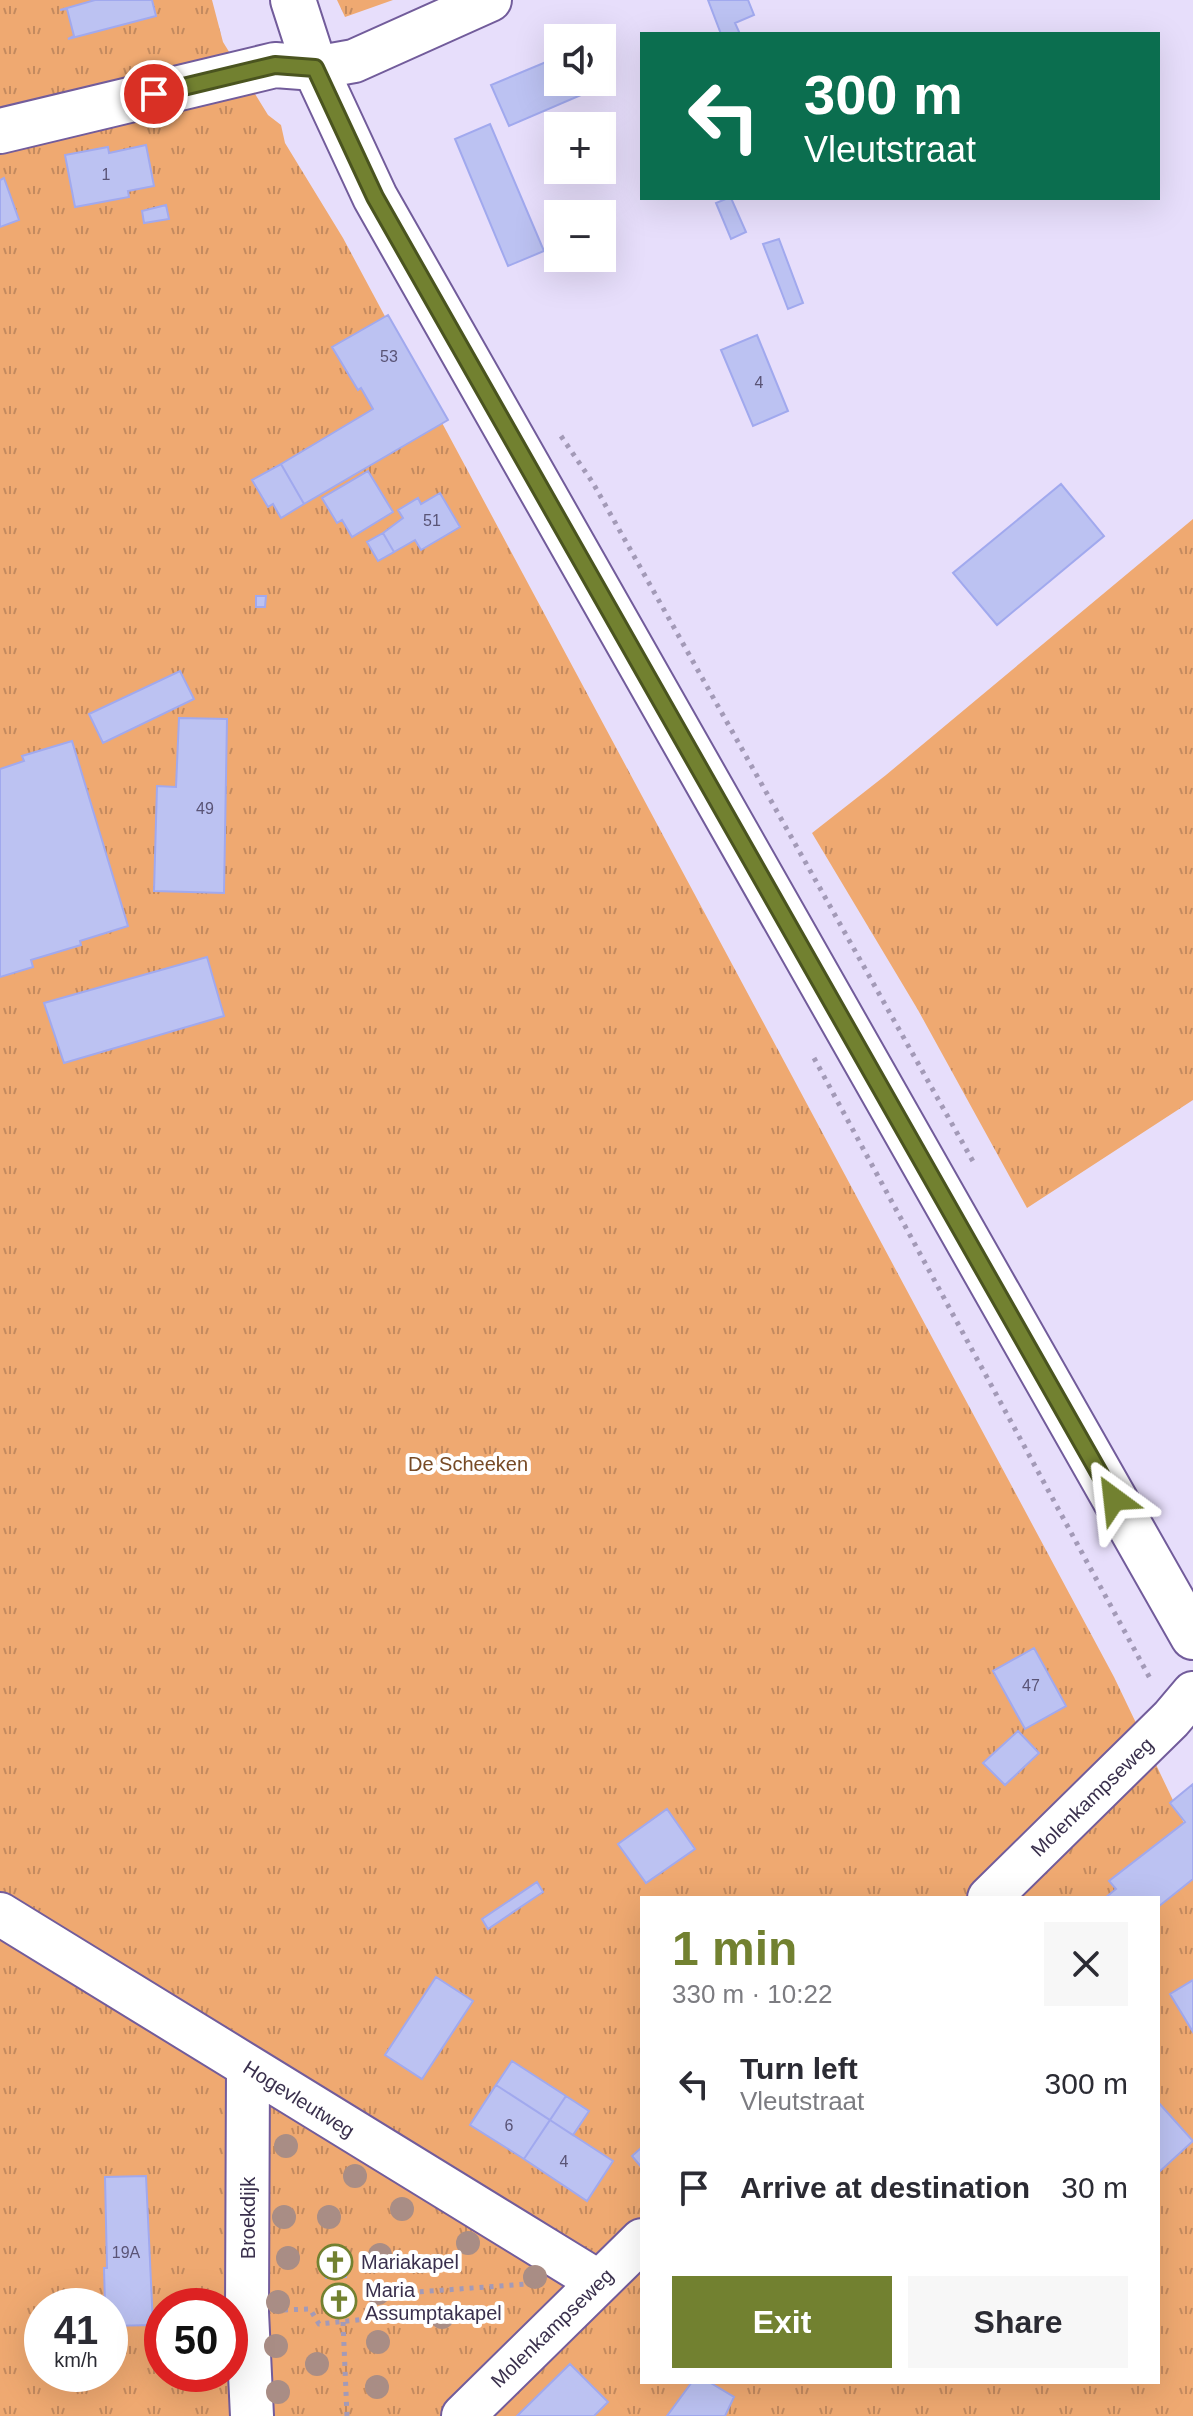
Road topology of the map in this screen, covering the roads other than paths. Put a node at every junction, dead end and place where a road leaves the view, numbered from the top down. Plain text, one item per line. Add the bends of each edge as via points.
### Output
1 (293, 0) edge
2 (490, 0) edge
3 (315, 68) junction
4 (0, 131) edge
5 (1193, 1637) edge
6 (1193, 1693) edge
7 (991, 1896) edge
8 (0, 1914) edge
9 (248, 2068) junction
10 (640, 2242) edge
11 (584, 2295) junction
12 (252, 2416) edge
13 (463, 2416) edge

1 - 3 main road
2 - 3 street via 354,61
3 - 4 main road via 275,65
3 - 5 main road via 375,197
6 - 7 street, Molenkampseweg
8 - 9 street, Hogevleutweg
9 - 11 street, Hogevleutweg
9 - 12 street, Broekdijk
10 - 11 street, Molenkampseweg
11 - 13 street, Molenkampseweg

